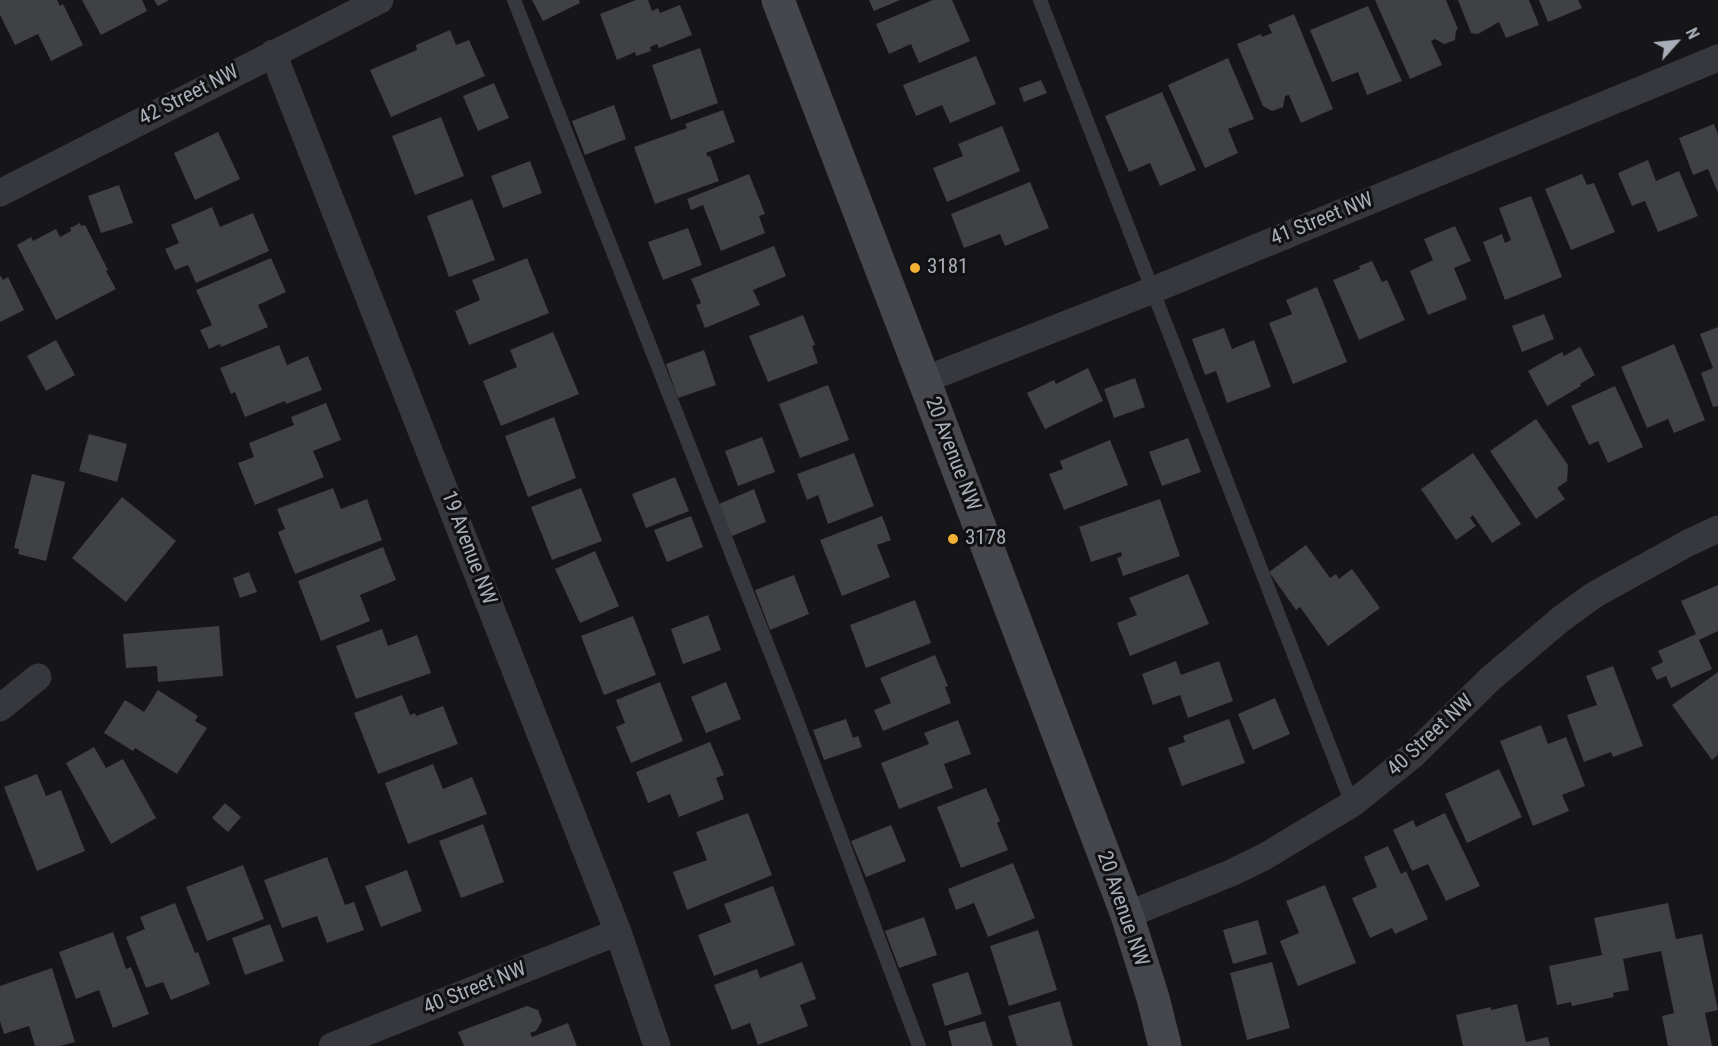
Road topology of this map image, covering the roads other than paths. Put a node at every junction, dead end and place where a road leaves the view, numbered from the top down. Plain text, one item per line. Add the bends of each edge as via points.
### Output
1 (380, 0) edge
2 (514, 0) edge
3 (778, 0) edge
4 (1040, 0) edge
5 (273, 53) junction
6 (1718, 58) edge
7 (0, 193) edge
8 (1153, 290) junction
9 (924, 380) junction
10 (1718, 529) edge
11 (38, 677) dead end
12 (0, 708) edge
13 (1352, 804) junction
14 (1126, 915) junction
15 (618, 932) junction
16 (332, 1046) edge
17 (657, 1046) edge
18 (919, 1046) edge
19 (1165, 1046) edge

1 - 5 street, 42 Street NW
2 - 18 lane via 793,710
3 - 9 street, 20 Avenue NW
4 - 8 lane
5 - 7 street, 42 Street NW
5 - 15 street, 19 Avenue NW
6 - 8 street, 41 Street NW
8 - 9 street, 41 Street NW
8 - 13 lane
9 - 14 street, 20 Avenue NW
10 - 13 street, 40 Street NW via 1594,595 1490,680 1413,755
11 - 12 street
13 - 14 street, 40 Street NW via 1264,857
14 - 19 street, 20 Avenue NW
15 - 16 street, 40 Street NW
15 - 17 street, 19 Avenue NW

